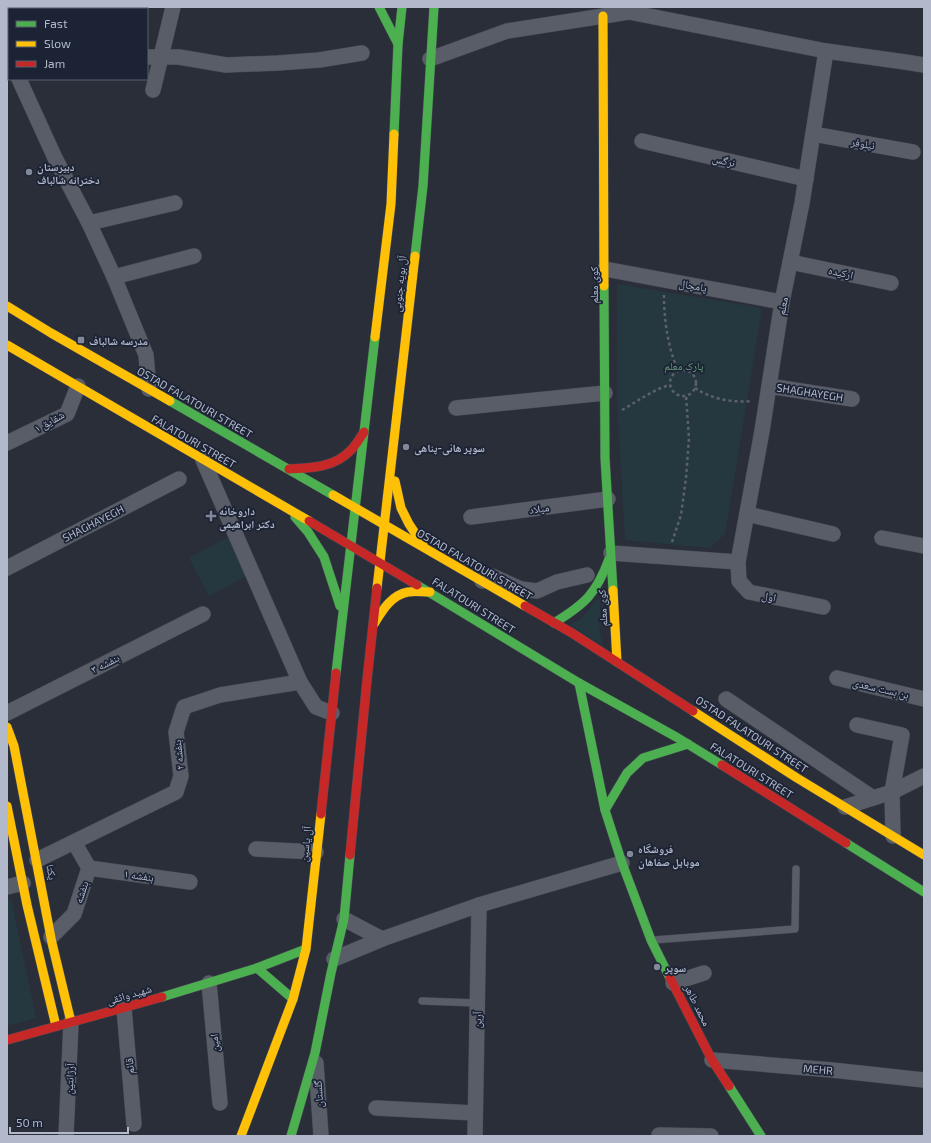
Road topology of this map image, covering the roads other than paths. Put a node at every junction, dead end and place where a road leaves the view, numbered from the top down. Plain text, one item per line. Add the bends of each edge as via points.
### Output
1 (173, 7) edge
2 (379, 7) edge
3 (402, 7) edge
4 (439, 7) edge
5 (433, 11) edge
6 (603, 16) junction
7 (398, 44) junction
8 (826, 51) junction
9 (362, 53) dead end
10 (154, 57) edge
11 (430, 59) junction
12 (924, 66) edge
13 (19, 80) edge
14 (153, 90) dead end
15 (813, 134) junction
16 (642, 141) dead end
17 (913, 152) dead end
18 (806, 179) junction
19 (175, 204) dead end
20 (89, 223) junction
21 (194, 256) dead end
22 (790, 262) junction
23 (605, 269) junction
24 (114, 277) junction
25 (891, 283) dead end
26 (782, 302) junction
27 (7, 306) edge
28 (7, 345) edge
29 (78, 386) junction
30 (149, 389) junction
31 (768, 392) junction
32 (605, 393) junction
33 (852, 399) dead end
34 (456, 408) dead end
35 (364, 431) junction
36 (7, 443) edge
37 (203, 460) junction
38 (392, 464) junction
39 (289, 469) junction
40 (179, 479) dead end
41 (608, 499) junction
42 (287, 508) junction
43 (355, 508) junction
44 (747, 514) junction
45 (471, 517) dead end
46 (385, 525) junction
47 (833, 534) dead end
48 (882, 538) dead end
49 (350, 544) junction
50 (924, 546) edge
51 (424, 548) junction
52 (611, 553) junction
53 (380, 562) junction
54 (738, 562) junction
55 (7, 568) edge
56 (587, 575) dead end
57 (482, 581) junction
58 (430, 592) junction
59 (823, 607) dead end
60 (203, 614) dead end
61 (342, 616) junction
62 (554, 623) junction
63 (373, 626) junction
64 (347, 662) dead end
65 (617, 662) junction
66 (359, 663) dead end
67 (336, 674) junction
68 (837, 678) dead end
69 (367, 680) junction
70 (300, 682) junction
71 (579, 683) junction
72 (726, 699) dead end
73 (924, 699) edge
74 (7, 713) edge
75 (332, 713) junction
76 (857, 725) dead end
77 (7, 727) edge
78 (688, 744) junction
79 (924, 776) edge
80 (892, 792) junction
81 (873, 798) junction
82 (7, 806) edge
83 (845, 807) junction
84 (605, 810) junction
85 (893, 836) junction
86 (74, 842) junction
87 (256, 848) dead end
88 (316, 852) junction
89 (924, 855) edge
90 (37, 860) junction
91 (622, 863) junction
92 (89, 868) junction
93 (796, 868) dead end
94 (190, 882) dead end
95 (22, 883) junction
96 (7, 887) edge
97 (924, 892) edge
98 (479, 905) junction
99 (344, 919) junction
100 (382, 939) junction
101 (52, 940) junction
102 (651, 940) junction
103 (37, 946) junction
104 (306, 949) junction
105 (334, 959) junction
106 (257, 968) junction
107 (704, 973) dead end
108 (209, 983) junction
109 (673, 983) junction
110 (293, 999) junction
111 (422, 1001) dead end
112 (477, 1002) junction
113 (124, 1008) junction
114 (71, 1022) junction
115 (56, 1026) junction
116 (7, 1040) edge
117 (315, 1053) junction
118 (712, 1060) junction
119 (924, 1080) edge
120 (220, 1103) dead end
121 (376, 1108) dead end
122 (475, 1113) junction
123 (134, 1124) dead end
124 (659, 1135) dead end
125 (66, 1136) edge
126 (241, 1136) edge
127 (291, 1136) edge
128 (320, 1136) edge
129 (475, 1136) edge
130 (711, 1136) edge
131 (761, 1136) edge

1 - 10 street
2 - 7 main road
3 - 7 main road, آل بویه جنوبی
4 - 5 main road
5 - 11 main road, آل بویه جنوبی
6 - 8 street via 629,12
6 - 11 street via 507,31
6 - 23 main road, کوی معلم
7 - 35 main road, آل بویه جنوبی via 391,204 380,330
8 - 12 street
8 - 15 street, معلم
9 - 10 street via 278,64 226,65 179,57
10 - 14 street
11 - 38 main road, آل بویه جنوبی via 423,186 402,332
13 - 20 street via 55,158
15 - 17 street, نیلوفر
15 - 18 street, معلم
16 - 18 street, نرگس
18 - 22 street, معلم
19 - 20 street
20 - 24 street
21 - 24 street
22 - 25 street, ارکیده
22 - 26 street, معلم
23 - 26 street, پامچال
23 - 32 main road, کوی معلم
24 - 30 street via 146,355
26 - 31 street, معلم
27 - 30 main road, OSTAD FALATOURI STREET
28 - 29 main road, FALATOURI STREET
29 - 36 street, شقایق ۱ via 66,414
29 - 37 main road, FALATOURI STREET
30 - 39 main road, OSTAD FALATOURI STREET
31 - 33 street, SHAGHAYEGH
31 - 44 street, معلم
32 - 34 street
32 - 41 main road, کوی معلم
35 - 39 main road via 352,449 337,462 317,468
35 - 43 main road, آل بویه جنوبی
37 - 42 main road, FALATOURI STREET
37 - 70 street
38 - 46 main road, آل بویه جنوبی
38 - 51 main road via 401,508
39 - 43 main road, OSTAD FALATOURI STREET
40 - 55 street, SHAGHAYEGH
41 - 45 street, میلاد
41 - 52 main road, کوی معلم
42 - 49 main road, FALATOURI STREET
42 - 61 main road via 308,532 324,557
43 - 46 main road, OSTAD FALATOURI STREET
43 - 49 main road, آل بویه جنوبی
44 - 47 street
44 - 54 street, معلم
46 - 51 main road, OSTAD FALATOURI STREET
46 - 53 main road, آل بویه جنوبی
48 - 50 street
49 - 53 main road, FALATOURI STREET
49 - 61 main road, آل یاسین
51 - 57 main road, OSTAD FALATOURI STREET
52 - 54 street
52 - 62 main road, کوی معلم via 592,596 576,610
52 - 65 main road, کوی معلم
53 - 58 main road, FALATOURI STREET
53 - 63 main road
54 - 59 street, اول via 739,581 749,592
56 - 57 street via 557,582 537,591 521,589 492,576
57 - 62 main road, OSTAD FALATOURI STREET
58 - 63 main road via 406,592 394,598 383,609
58 - 71 main road, FALATOURI STREET
60 - 74 street, بنفشه ۳
61 - 67 main road, آل یاسین
62 - 65 main road, OSTAD FALATOURI STREET
63 - 69 main road
64 - 67 main road via 340,666
65 - 83 main road, OSTAD FALATOURI STREET
66 - 69 main road via 367,672
67 - 75 main road, آل یاسین
68 - 73 street, بن بست سعدی
69 - 99 main road
70 - 75 street via 316,707
70 - 86 street, بنفشه ۲ via 220,695 184,707 176,732 181,776 176,792
71 - 78 main road, FALATOURI STREET
71 - 84 main road, محمد طاهر
72 - 81 street
75 - 88 main road, آل یاسین
76 - 80 street via 902,734
77 - 90 main road, یکتا via 14,746
78 - 84 main road via 643,758 627,773
78 - 97 main road, FALATOURI STREET
79 - 80 street
80 - 81 street
80 - 85 street
81 - 83 street
82 - 95 main road
83 - 85 main road, OSTAD FALATOURI STREET
84 - 91 main road, محمد طاهر
85 - 89 main road, OSTAD FALATOURI STREET
86 - 90 street, بنفشه ۲
86 - 92 street, بنفشه
87 - 88 street
88 - 104 main road, آل یاسین
90 - 101 main road, یکتا
91 - 98 street
91 - 102 main road, محمد طاهر
92 - 94 street, بنفشه ۱
92 - 101 street, بنفشه via 74,914
93 - 102 lane via 795,929
95 - 96 street
95 - 103 main road
98 - 100 street
98 - 112 street, آرین
99 - 100 street
99 - 105 main road
100 - 105 street
101 - 103 main road
101 - 114 main road, یکتا
102 - 109 main road, محمد طاهر
103 - 115 main road
104 - 106 main road, شهید واثقی
104 - 110 main road, آل یاسین
105 - 117 main road
106 - 108 main road, شهید واثقی
106 - 110 main road
107 - 109 street
108 - 113 main road, شهید واثقی
108 - 120 street, امین
109 - 118 main road, محمد طاهر
110 - 126 main road, آل یاسین
111 - 112 lane
112 - 122 street, آرین
113 - 114 main road, شهید واثقی
113 - 123 street, قائم
114 - 115 main road, شهید واثقی
114 - 125 street, آرژانتین
115 - 116 main road, شهید واثقی
117 - 127 main road
117 - 128 street, گلستان
118 - 119 street, MEHR
118 - 131 main road, محمد طاهر
121 - 122 street
122 - 129 street, آرین
124 - 130 street

